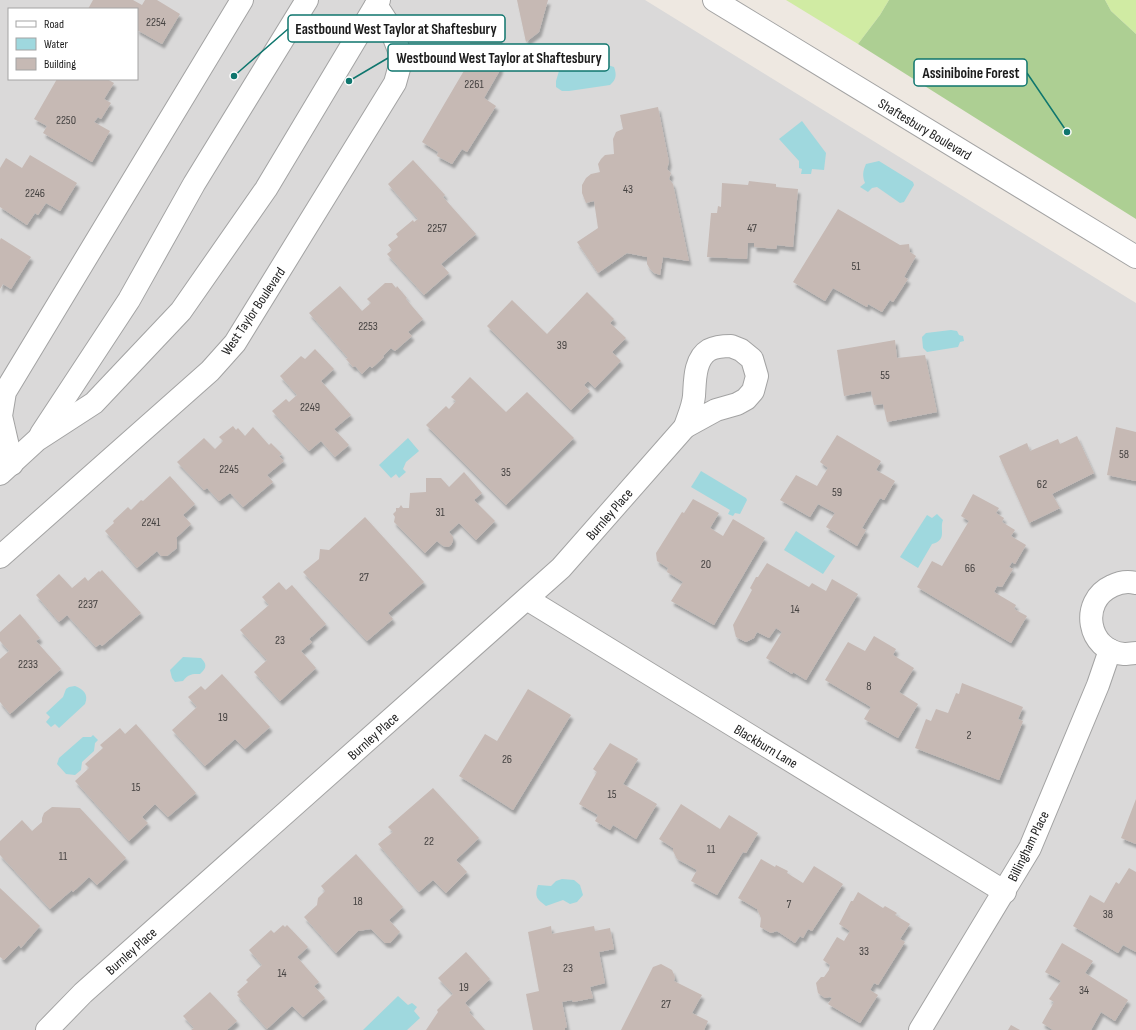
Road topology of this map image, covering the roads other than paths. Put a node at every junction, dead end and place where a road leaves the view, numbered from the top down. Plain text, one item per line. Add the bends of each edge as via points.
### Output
1 (242, 0) edge
2 (307, 0) edge
3 (714, 0) edge
4 (378, 3) edge
5 (1136, 257) edge
6 (685, 426) dead end
7 (37, 440) junction
8 (6, 469) edge
9 (0, 556) edge
10 (1136, 584) edge
11 (527, 599) junction
12 (1110, 650) junction
13 (1136, 653) edge
14 (1005, 892) junction
15 (47, 1030) edge
16 (920, 1030) edge

1 - 8 street, West Taylor Boulevard via 5,392 1,416
2 - 7 street, West Taylor Boulevard via 194,184 129,300
3 - 5 street, Shaftesbury Boulevard
4 - 7 street, West Taylor Boulevard via 266,189 181,311 94,403
4 - 9 street, West Taylor Boulevard via 402,58 395,83 235,343 210,371
6 - 11 street, Burnley Place via 561,568
7 - 8 street, West Taylor Boulevard
10 - 12 street via 1118,583 1106,588 1097,597 1092,609 1091,621 1095,635
11 - 14 street, Blackburn Lane
11 - 15 street, Burnley Place via 83,993
12 - 13 street via 1123,654
12 - 14 street, Billingham Place via 1030,848
14 - 16 street, Billingham Place

